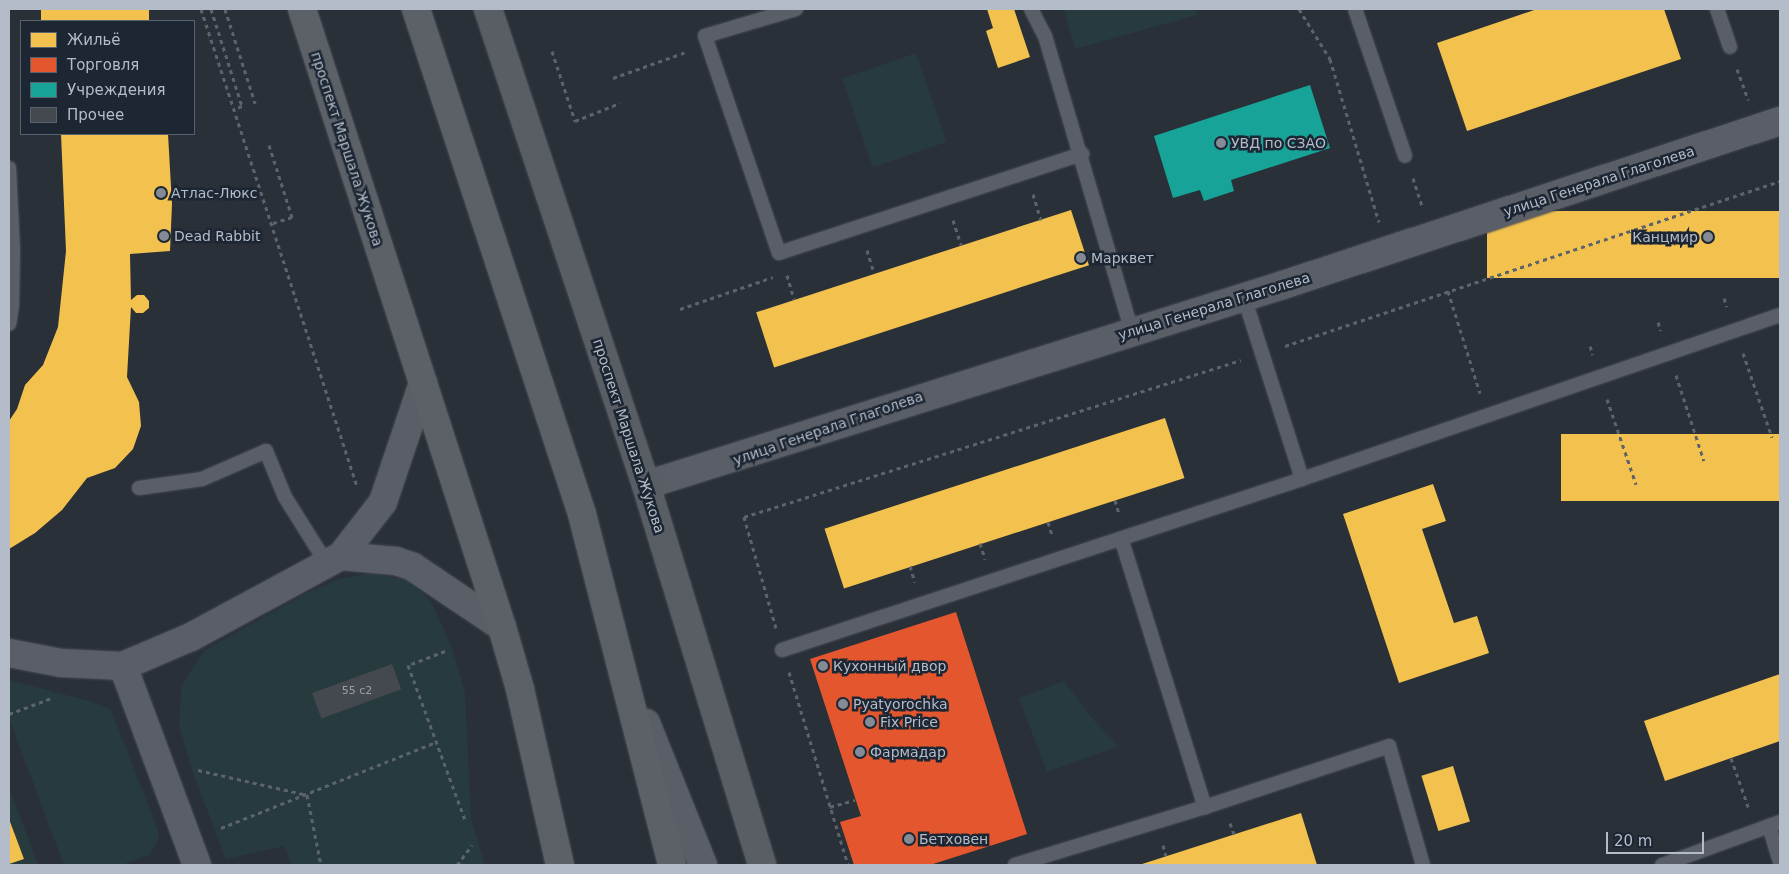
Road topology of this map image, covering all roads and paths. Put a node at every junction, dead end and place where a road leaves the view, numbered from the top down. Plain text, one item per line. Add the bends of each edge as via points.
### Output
1 (201, 9) edge
2 (211, 9) edge
3 (225, 9) edge
4 (291, 9) edge
5 (302, 9) edge
6 (416, 9) edge
7 (488, 9) edge
8 (796, 9) edge
9 (1031, 9) edge
10 (1299, 9) edge
11 (1355, 9) edge
12 (1717, 9) edge
13 (708, 44) junction
14 (1730, 47) joint
15 (552, 51) dead end
16 (613, 78) dead end
17 (326, 88) junction
18 (255, 103) dead end
19 (620, 104) dead end
20 (1749, 104) dead end
21 (234, 109) junction
22 (1780, 122) edge
23 (268, 145) dead end
24 (1082, 154) junction
25 (1405, 156) joint
26 (9, 168) edge
27 (1424, 211) dead end
28 (271, 224) junction
29 (1380, 226) dead end
30 (786, 272) dead end
31 (1448, 291) dead end
32 (1244, 297) junction
33 (1724, 298) dead end
34 (680, 309) dead end
35 (1780, 315) edge
36 (1658, 322) dead end
37 (9, 324) edge
38 (1735, 331) junction
39 (1132, 332) junction
40 (1590, 346) dead end
41 (1669, 353) junction
42 (1599, 377) junction
43 (423, 383) junction
44 (1487, 415) junction
45 (1772, 437) dead end
46 (1704, 461) dead end
47 (1302, 479) junction
48 (1636, 484) dead end
49 (646, 486) junction
50 (139, 488) dead end
51 (358, 490) dead end
52 (744, 517) dead end
53 (1122, 540) junction
54 (334, 560) junction
55 (502, 627) junction
56 (782, 650) junction
57 (445, 651) dead end
58 (9, 653) edge
59 (622, 660) junction
60 (122, 666) junction
61 (54, 697) dead end
62 (9, 714) edge
63 (436, 742) junction
64 (1732, 758) dead end
65 (198, 770) dead end
66 (307, 795) junction
67 (855, 800) dead end
68 (830, 807) junction
69 (1205, 807) junction
70 (465, 820) dead end
71 (1768, 826) edge
72 (221, 828) dead end
73 (472, 845) dead end
74 (1780, 863) edge
75 (197, 865) edge
76 (321, 865) edge
77 (457, 865) edge
78 (560, 865) edge
79 (672, 865) edge
80 (703, 865) edge
81 (762, 865) edge
82 (848, 865) edge
83 (1015, 865) edge
84 (1423, 865) edge
85 (1662, 865) edge

1 - 21 path
2 - 21 path via 242,106
3 - 18 path
4 - 17 main road
5 - 17 main road, проспект Маршала Жукова
6 - 59 main road via 582,514
7 - 49 main road, проспект Маршала Жукова
8 - 13 lane via 705,36
9 - 24 lane via 1045,36
10 - 29 path via 1330,59
11 - 25 lane
12 - 14 lane
13 - 16 path
13 - 24 lane via 779,253
14 - 20 path
15 - 19 path via 575,121
17 - 43 main road, проспект Маршала Жукова
21 - 28 path
22 - 32 street, улица Генерала Глаголева
23 - 28 path via 292,217
24 - 39 lane
25 - 27 path
26 - 37 lane via 13,249
28 - 51 path
30 - 34 path
31 - 44 path
32 - 39 street, улица Генерала Глаголева
32 - 47 lane
33 - 38 path
35 - 38 lane
36 - 41 path
38 - 41 lane
38 - 45 path
39 - 49 street, улица Генерала Глаголева
40 - 42 path
41 - 42 lane
41 - 46 path
42 - 44 lane
42 - 48 path
43 - 54 street via 383,502
43 - 55 main road, проспект Маршала Жукова
44 - 47 lane
47 - 53 lane
49 - 81 main road, проспект Маршала Жукова
50 - 54 lane via 202,479 266,452 285,497
52 - 56 path
53 - 56 lane
53 - 69 lane
54 - 55 street via 396,561 413,567
54 - 60 street via 192,637
55 - 78 main road, проспект Маршала Жукова via 520,689
56 - 68 path
57 - 63 path via 408,665
58 - 60 street via 61,663
59 - 79 main road
59 - 80 street
60 - 75 street
61 - 62 path
63 - 66 path
63 - 70 path
64 - 71 path
65 - 66 path
66 - 72 path
66 - 76 path
67 - 68 path
68 - 82 path
69 - 83 lane
69 - 84 lane via 1389,746
71 - 74 lane
71 - 85 lane
73 - 77 path

